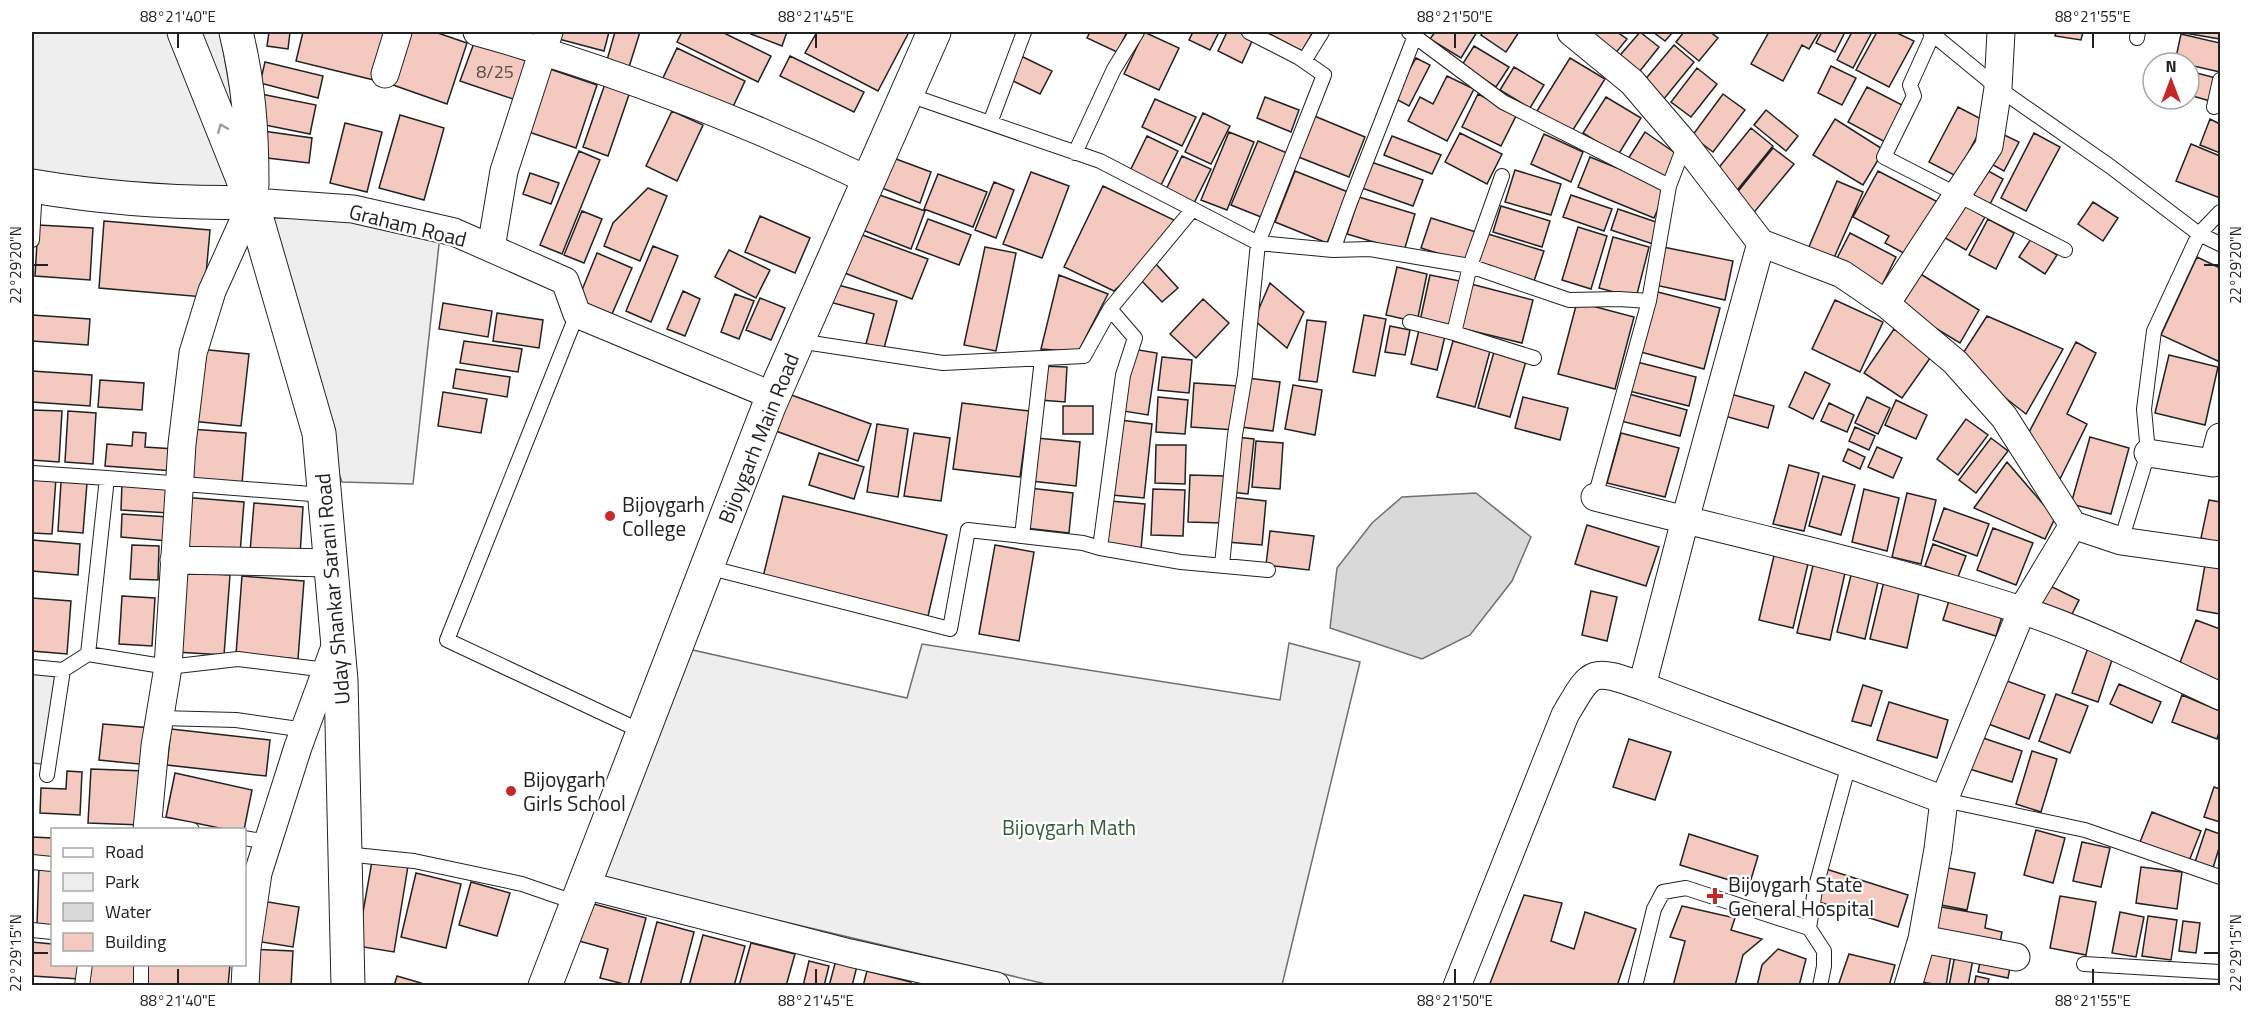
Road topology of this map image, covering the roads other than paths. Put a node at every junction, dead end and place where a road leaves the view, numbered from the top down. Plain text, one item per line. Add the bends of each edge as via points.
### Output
1 (184, 32) edge
2 (236, 32) edge
3 (398, 32) edge
4 (477, 32) edge
5 (934, 32) edge
6 (1024, 32) edge
7 (1137, 32) edge
8 (1249, 32) edge
9 (1322, 32) edge
10 (1571, 32) edge
11 (2001, 32) edge
12 (1932, 33) edge
13 (1412, 34) edge
14 (546, 41) edge
15 (1304, 61) junction
16 (386, 74) dead end
17 (2220, 80) edge
18 (1998, 88) junction
19 (906, 94) junction
20 (2214, 107) dead end
21 (990, 123) junction
22 (1685, 144) junction
23 (1075, 153) junction
24 (1502, 176) dead end
25 (868, 180) junction
26 (33, 186) edge
27 (1669, 186) junction
28 (1957, 195) junction
29 (252, 202) junction
30 (1192, 210) junction
31 (2220, 212) edge
32 (2199, 234) junction
33 (32, 240) edge
34 (1258, 243) junction
35 (1761, 243) junction
36 (2220, 244) edge
37 (491, 248) junction
38 (1334, 250) junction
39 (2065, 250) dead end
40 (1470, 266) junction
41 (1649, 302) junction
42 (1886, 304) junction
43 (1110, 309) junction
44 (577, 314) junction
45 (1410, 322) dead end
46 (1454, 333) junction
47 (798, 341) junction
48 (1534, 358) dead end
49 (1042, 359) junction
50 (774, 396) junction
51 (2220, 437) edge
52 (2148, 453) junction
53 (32, 473) edge
54 (107, 478) junction
55 (179, 483) junction
56 (324, 495) junction
57 (1595, 497) joint
58 (1685, 520) junction
59 (2073, 525) junction
60 (1022, 537) junction
61 (2121, 541) junction
62 (1100, 548) junction
63 (2220, 555) edge
64 (174, 560) junction
65 (331, 563) junction
66 (1222, 565) junction
67 (707, 567) junction
68 (1268, 570) dead end
69 (2022, 610) junction
70 (88, 654) junction
71 (332, 655) junction
72 (168, 667) junction
73 (32, 668) edge
74 (63, 670) junction
75 (1642, 686) junction
76 (2220, 696) edge
77 (160, 718) junction
78 (304, 730) junction
79 (643, 732) junction
80 (1849, 764) junction
81 (47, 775) dead end
82 (1944, 800) junction
83 (147, 826) edge
84 (170, 828) edge
85 (256, 840) edge
86 (345, 854) junction
87 (32, 862) edge
88 (51, 864) edge
89 (2220, 877) edge
90 (581, 894) junction
91 (1809, 928) junction
92 (32, 930) edge
93 (51, 932) edge
94 (1922, 939) junction
95 (246, 947) edge
96 (2016, 957) dead end
97 (2084, 964) dead end
98 (85, 966) edge
99 (141, 966) edge
100 (245, 966) edge
101 (2220, 972) edge
102 (82, 986) edge
103 (141, 986) edge
104 (244, 986) edge
105 (348, 986) edge
106 (545, 986) edge
107 (996, 986) edge
108 (1457, 986) edge
109 (1635, 986) edge
110 (1820, 986) edge
111 (1908, 986) edge

29 -> 1 street, Uday Shankar Sarani Road
2 - 29 street, Uday Shankar Sarani Road via 246,72 252,130
3 - 16 street
4 - 14 street
5 - 19 street, Bijoygarh Main Road
6 - 21 lane
7 - 23 lane via 1114,69
8 - 15 lane
9 - 15 lane
10 - 22 street via 1632,82
11 - 18 street
12 - 18 lane
12 - 28 lane via 1910,85 1914,96 1884,156
13 - 27 lane via 1503,102
13 - 38 lane
14 - 25 street
14 - 37 street via 504,171
15 - 34 lane via 1324,75
17 - 20 lane
18 - 28 street via 1989,146
18 - 32 lane
19 - 21 lane
19 - 25 street, Bijoygarh Main Road
21 - 23 lane
22 - 27 lane
22 - 35 street
23 - 30 lane via 1100,161
24 - 40 lane
25 - 47 street, Bijoygarh Main Road
26 - 29 street, Graham Road via 94,195
26 - 33 lane
27 - 41 lane
28 - 39 lane
28 - 42 street
29 - 37 street, Graham Road via 353,209 454,232
29 - 55 street via 212,291 193,353
29 - 56 street, Uday Shankar Sarani Road via 319,433
30 - 34 lane
30 - 43 lane
31 - 32 lane
32 - 36 lane
32 - 52 lane via 2154,331 2144,409
34 - 38 lane
34 - 66 lane
35 - 42 street via 1842,274
35 - 58 street
37 - 44 street, Graham Road via 565,281
38 - 40 lane via 1370,249
40 - 41 lane via 1569,300 1619,298
40 - 46 lane
41 - 57 lane
42 - 59 street via 1955,362 2004,417
43 - 49 lane via 1084,356
43 - 62 lane via 1135,338 1123,375
44 - 50 street
44 - 79 lane via 447,640
45 - 46 lane
46 - 48 lane
47 - 49 lane via 943,363
47 - 50 street, Bijoygarh Main Road
49 - 60 lane
50 - 67 street, Bijoygarh Main Road
51 - 52 street via 2212,463
52 - 61 lane
53 - 54 lane
54 - 55 lane
54 - 70 lane
55 - 56 lane
55 - 64 street
56 - 65 street, Uday Shankar Sarani Road
57 - 58 street
58 - 69 street via 1826,553
58 - 75 street
59 - 61 street
59 - 69 street
60 - 62 lane
60 - 67 lane via 968,530 950,628
61 - 63 street
62 - 66 lane
64 - 65 street
64 - 72 street
65 - 71 street, Uday Shankar Sarani Road
66 - 68 lane
67 - 79 street, Bijoygarh Main Road
69 - 76 street via 2108,644
69 - 82 street
70 - 72 lane
70 - 74 lane
71 - 72 lane
71 - 78 street
71 - 86 street, Uday Shankar Sarani Road via 341,680
72 - 77 street
73 - 74 lane
74 - 81 lane
75 - 80 street
75 - 108 street via 1612,675 1586,680 1565,715
77 - 78 lane via 236,720
77 - 83 street
78 - 85 street
79 - 90 street, Bijoygarh Main Road
80 - 82 street
80 - 91 lane via 1815,890
82 - 89 lane via 2085,830
82 - 94 street
83 - 84 lane
85 - 95 street via 258,873
86 - 90 lane via 414,861
86 - 105 street, Uday Shankar Sarani Road
87 - 88 lane
90 - 106 street, Bijoygarh Main Road
90 - 107 street
91 - 109 lane via 1686,888 1663,892 1654,909
91 - 110 lane via 1824,951
92 - 93 lane
94 - 96 street
94 - 111 street
97 - 101 lane
98 - 102 lane
99 - 103 lane
100 - 104 street

